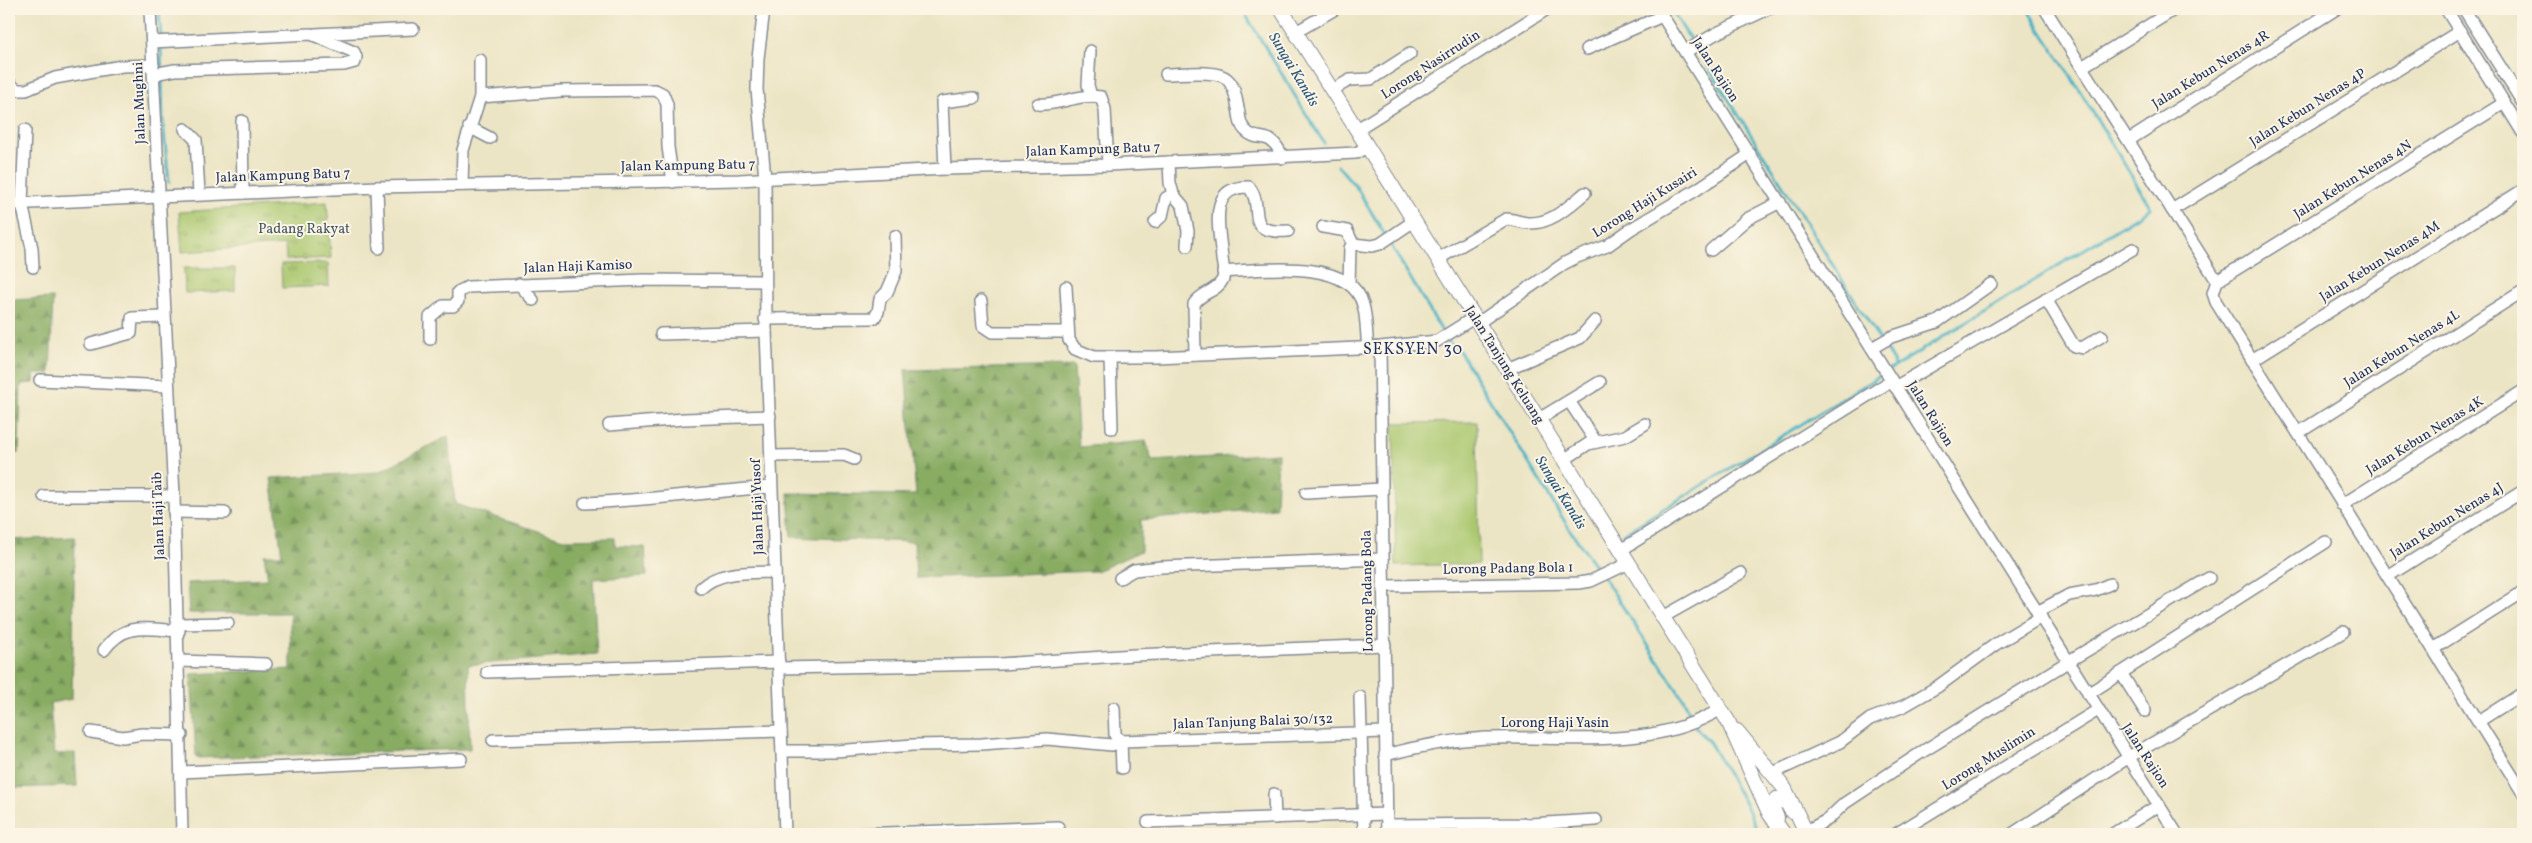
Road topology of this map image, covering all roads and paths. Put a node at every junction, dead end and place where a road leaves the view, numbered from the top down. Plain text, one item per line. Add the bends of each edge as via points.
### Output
1 (150, 9) edge
2 (764, 9) edge
3 (1281, 9) edge
4 (1335, 9) edge
5 (1547, 9) edge
6 (1768, 9) edge
7 (2045, 9) edge
8 (2175, 9) edge
9 (2336, 9) edge
10 (2446, 9) edge
11 (2464, 9) edge
12 (1660, 12) edge
13 (413, 29) dead end
14 (2460, 31) junction
15 (1296, 32) junction
16 (311, 34) junction
17 (154, 42) junction
18 (1587, 48) dead end
19 (1090, 51) dead end
20 (1688, 51) junction
21 (1410, 54) dead end
22 (480, 60) dead end
23 (2082, 67) junction
24 (158, 72) junction
25 (1166, 74) dead end
26 (9, 84) edge
27 (1332, 90) junction
28 (1091, 96) junction
29 (480, 97) junction
30 (974, 98) dead end
31 (2504, 103) junction
32 (2523, 103) edge
33 (1038, 104) dead end
34 (242, 121) dead end
35 (469, 127) junction
36 (185, 129) dead end
37 (25, 130) dead end
38 (1356, 130) junction
39 (2523, 133) edge
40 (490, 138) dead end
41 (2128, 140) junction
42 (1367, 147) junction
43 (1748, 156) junction
44 (1283, 158) junction
45 (1169, 162) junction
46 (1108, 165) junction
47 (945, 169) junction
48 (765, 179) junction
49 (672, 182) junction
50 (462, 185) junction
51 (377, 188) junction
52 (2523, 190) edge
53 (243, 193) junction
54 (1584, 193) dead end
55 (199, 194) junction
56 (1173, 194) junction
57 (159, 196) junction
58 (1780, 202) junction
59 (9, 204) edge
60 (22, 204) junction
61 (2172, 210) junction
62 (1414, 221) junction
63 (1155, 222) dead end
64 (1323, 227) dead end
65 (1288, 231) dead end
66 (895, 236) dead end
67 (1353, 244) junction
68 (1187, 246) dead end
69 (379, 248) dead end
70 (2133, 249) dead end
71 (1711, 250) dead end
72 (1438, 259) junction
73 (33, 267) dead end
74 (1223, 272) junction
75 (764, 281) junction
76 (2217, 281) junction
77 (519, 284) junction
78 (1349, 284) junction
79 (1991, 284) dead end
80 (1066, 287) dead end
81 (2523, 291) edge
82 (2046, 299) junction
83 (533, 300) dead end
84 (981, 301) dead end
85 (164, 317) junction
86 (765, 319) junction
87 (1476, 320) junction
88 (1596, 321) dead end
89 (766, 331) junction
90 (1068, 332) junction
91 (661, 334) dead end
92 (2102, 336) dead end
93 (430, 339) dead end
94 (91, 344) dead end
95 (1374, 347) junction
96 (1873, 347) junction
97 (1195, 355) junction
98 (1110, 358) junction
99 (2252, 360) junction
100 (1507, 369) junction
101 (1892, 379) junction
102 (40, 380) dead end
103 (1600, 382) dead end
104 (167, 386) junction
105 (2523, 392) edge
106 (1569, 401) junction
107 (770, 416) junction
108 (1539, 419) junction
109 (1645, 424) dead end
110 (609, 425) dead end
111 (1112, 428) dead end
112 (2298, 433) junction
113 (1596, 442) junction
114 (771, 456) junction
115 (854, 459) dead end
116 (1564, 460) junction
117 (771, 487) junction
118 (1382, 488) junction
119 (2523, 491) edge
120 (1306, 493) dead end
121 (44, 496) dead end
122 (174, 496) junction
123 (585, 503) dead end
124 (2342, 505) junction
125 (174, 512) junction
126 (225, 513) dead end
127 (2326, 542) dead end
128 (1621, 550) junction
129 (1383, 559) junction
130 (1629, 563) junction
131 (775, 572) junction
132 (1741, 573) dead end
133 (2388, 576) junction
134 (1120, 578) dead end
135 (2209, 578) dead end
136 (2110, 584) dead end
137 (1384, 586) junction
138 (701, 588) dead end
139 (2523, 592) edge
140 (2039, 615) junction
141 (1663, 617) junction
142 (228, 624) dead end
143 (178, 628) junction
144 (2342, 632) dead end
145 (1385, 645) junction
146 (104, 650) dead end
147 (2433, 650) junction
148 (2075, 657) junction
149 (179, 661) junction
150 (266, 664) dead end
151 (779, 665) junction
152 (487, 672) dead end
153 (2121, 673) junction
154 (2523, 693) edge
155 (2088, 694) junction
156 (1360, 697) dead end
157 (1114, 708) dead end
158 (2098, 710) junction
159 (2145, 711) dead end
160 (1725, 715) junction
161 (2478, 721) junction
162 (91, 732) dead end
163 (781, 732) junction
164 (1385, 732) junction
165 (1361, 733) junction
166 (182, 735) junction
167 (493, 740) dead end
168 (1121, 741) junction
169 (782, 751) junction
170 (1385, 754) junction
171 (2132, 756) junction
172 (462, 759) dead end
173 (1122, 768) dead end
174 (181, 772) junction
175 (1773, 773) junction
176 (2523, 792) edge
177 (1274, 794) dead end
178 (2159, 805) junction
179 (1364, 815) junction
180 (1275, 818) junction
181 (1596, 820) dead end
182 (1148, 822) dead end
183 (1387, 824) edge
184 (1058, 827) dead end
185 (1807, 833) edge
186 (182, 834) edge
187 (785, 834) edge
188 (857, 834) edge
189 (1364, 834) edge
190 (1784, 834) edge
191 (1896, 834) edge
192 (2012, 834) edge
193 (2113, 834) edge
194 (2177, 834) edge

1 - 17 street, Jalan Mughni
2 - 48 street, Jalan Haji Yusof via 758,89
3 - 15 main road, Jalan Tanjung Keluang
4 - 15 street
5 - 38 street, Lorong Nasirrudin
6 - 20 street
7 - 23 street
8 - 23 street
9 - 41 street, Jalan Kebun Nenas 4R
10 - 14 street
11 - 32 street
12 - 18 street
12 - 20 street, Jalan Rajion
13 - 16 street
14 - 31 street
14 - 61 street, Jalan Kebun Nenas 4P
15 - 27 main road, Jalan Tanjung Keluang
16 - 17 street
16 - 24 street via 354,52 355,62
17 - 24 street, Jalan Mughni
19 - 28 street via 1088,85
20 - 43 street, Jalan Rajion
21 - 27 street via 1371,79 1350,80
22 - 29 street
23 - 41 street
24 - 26 street via 122,66 55,78 26,90 17,90
24 - 57 street, Jalan Mughni
25 - 44 street via 1219,74 1228,79 1243,129 1249,134 1269,138 1278,145
27 - 38 main road, Jalan Tanjung Keluang
28 - 33 street
28 - 46 street via 1101,97 1105,109
29 - 35 street
29 - 49 street via 561,91 655,90 663,94 667,104
30 - 47 street via 942,102
31 - 39 street
31 - 76 street, Jalan Kebun Nenas 4N
34 - 53 street
35 - 40 street
35 - 50 street via 463,150
36 - 55 street via 196,140
37 - 60 street
38 - 42 main road, Jalan Tanjung Keluang
41 - 61 street
42 - 44 street, Jalan Kampung Batu 7 via 1356,153
42 - 62 main road, Jalan Tanjung Keluang
43 - 58 street, Jalan Rajion
43 - 87 street, Lorong Haji Kusairi via 1607,246 1577,257
44 - 45 street, Jalan Kampung Batu 7
45 - 46 street, Jalan Kampung Batu 7
45 - 56 street
46 - 47 street, Jalan Kampung Batu 7
47 - 48 street, Jalan Kampung Batu 7
48 - 49 street, Jalan Kampung Batu 7
48 - 75 street, Jalan Haji Yusof
49 - 50 street, Jalan Kampung Batu 7
50 - 51 street, Jalan Kampung Batu 7
51 - 53 street, Jalan Kampung Batu 7
51 - 69 street
52 - 99 street, Jalan Kebun Nenas 4M
53 - 55 street, Jalan Kampung Batu 7
54 - 72 street via 1558,216 1529,224 1506,219
55 - 57 street, Jalan Kampung Batu 7
56 - 63 street via 1166,198 1162,216
56 - 68 street via 1183,206
57 - 60 street, Jalan Kampung Batu 7
57 - 85 street, Jalan Haji Taib
58 - 71 street via 1747,218
58 - 96 street, Jalan Rajion
59 - 60 street, Jalan Kampung Batu 7
60 - 73 street
61 - 76 street
62 - 67 street via 1380,244
62 - 72 main road, Jalan Tanjung Keluang
64 - 67 street via 1346,231
65 - 74 street via 1275,232 1260,225 1254,195 1249,187 1236,187 1224,194 1218,210
66 - 86 street via 896,271 887,292 880,299 874,318
67 - 78 street via 1350,248
70 - 82 street
72 - 87 main road, Jalan Tanjung Keluang
74 - 78 street via 1299,268
74 - 97 street via 1224,278 1216,289 1201,296 1194,304
75 - 77 street, Jalan Haji Kamiso
75 - 86 street, Jalan Haji Yusof
76 - 99 street via 2212,293
77 - 83 street
77 - 93 street, Jalan Haji Kamiso via 468,287 458,292 458,301 453,306 443,306 430,317
78 - 95 street, Lorong Padang Bola via 1363,305
79 - 96 street via 1937,322 1891,337
80 - 90 street
81 - 112 street, Jalan Kebun Nenas 4L
82 - 92 street via 2074,346 2082,348
82 - 101 street via 1917,374
84 - 90 street via 983,326 992,332
85 - 94 street via 132,318 131,333
85 - 104 street, Jalan Haji Taib
86 - 89 street, Jalan Haji Yusof
87 - 95 street, Lorong Haji Kusairi via 1437,341
87 - 100 main road, Jalan Tanjung Keluang
88 - 100 street via 1580,338
89 - 91 street
89 - 107 street, Jalan Haji Yusof
90 - 98 street via 1075,349 1084,354
95 - 97 street
95 - 118 street, Lorong Padang Bola
96 - 101 street, Jalan Rajion
97 - 98 street
98 - 111 street
99 - 112 street
100 - 108 main road, Jalan Tanjung Keluang
101 - 128 street
101 - 140 street, Jalan Rajion
102 - 104 street
103 - 106 street
104 - 122 street, Jalan Haji Taib
105 - 124 street, Jalan Kebun Nenas 4K
106 - 108 street
106 - 113 street
107 - 110 street
107 - 114 street, Jalan Haji Yusof
108 - 116 main road, Jalan Tanjung Keluang
109 - 113 street via 1624,436
112 - 124 street
113 - 116 street
114 - 115 street via 844,455
114 - 117 street, Jalan Haji Yusof
116 - 128 main road, Jalan Tanjung Keluang
117 - 123 street via 652,500
117 - 131 street, Jalan Haji Yusof
118 - 120 street
118 - 129 street, Lorong Padang Bola
119 - 133 street, Jalan Kebun Nenas 4J
121 - 122 street
122 - 125 street, Jalan Haji Taib
124 - 133 street
125 - 126 street
125 - 143 street, Jalan Haji Taib
127 - 153 street
128 - 130 main road, Jalan Tanjung Keluang
129 - 134 street via 1161,567 1134,570
129 - 137 street, Lorong Padang Bola
130 - 137 street, Lorong Padang Bola 1 via 1591,581 1579,583
130 - 141 main road, Jalan Tanjung Keluang
131 - 138 street via 734,574 710,580
131 - 151 street, Jalan Haji Yusof
132 - 141 street
133 - 147 street
135 - 148 street
136 - 140 street via 2069,595
137 - 145 street, Lorong Padang Bola
139 - 147 street
140 - 148 street, Jalan Rajion
140 - 175 street via 1904,706 1870,719 1840,742
141 - 160 main road, Jalan Tanjung Keluang
142 - 143 street
143 - 146 street via 128,630 113,637
143 - 149 street, Jalan Haji Taib
144 - 171 street
145 - 151 street via 1000,664
145 - 164 street, Lorong Padang Bola
147 - 161 street
148 - 155 street, Jalan Rajion
148 - 185 street via 1922,752
149 - 150 street
149 - 166 street, Jalan Haji Taib
151 - 152 street
151 - 163 street, Jalan Haji Yusof
153 - 155 street
153 - 159 street
154 - 161 street
155 - 158 street, Jalan Rajion
156 - 165 street
157 - 168 street via 1116,735
158 - 171 street, Jalan Rajion
158 - 191 street, Lorong Muslimin
160 - 170 street, Lorong Haji Yasin via 1684,728 1613,739 1450,740
160 - 175 main road, Jalan Tanjung Keluang
160 - 190 main road, Jalan Tanjung Keluang via 1769,813
161 - 176 street
162 - 166 street via 123,737
163 - 167 street
163 - 169 street, Jalan Haji Yusof
164 - 165 street, Jalan Tanjung Balai 30/132
164 - 170 street, Lorong Padang Bola
165 - 168 street, Jalan Tanjung Balai 30/132
165 - 179 street
166 - 174 street, Jalan Haji Taib
168 - 169 street, Jalan Tanjung Balai 30/132 via 1102,744 1047,739
168 - 173 street
169 - 187 street, Jalan Haji Yusof
170 - 183 street, Lorong Padang Bola
171 - 178 street, Jalan Rajion
171 - 192 street
172 - 174 street
174 - 186 street, Jalan Haji Taib
175 - 185 main road, Jalan Tanjung Keluang via 1785,789
177 - 180 street
178 - 193 street
178 - 194 street, Jalan Rajion
179 - 180 street
179 - 183 street
179 - 189 street
180 - 182 street
181 - 183 street via 1530,824
184 - 188 street
185 - 190 main road via 1797,824 1787,803 1777,799 1772,806

